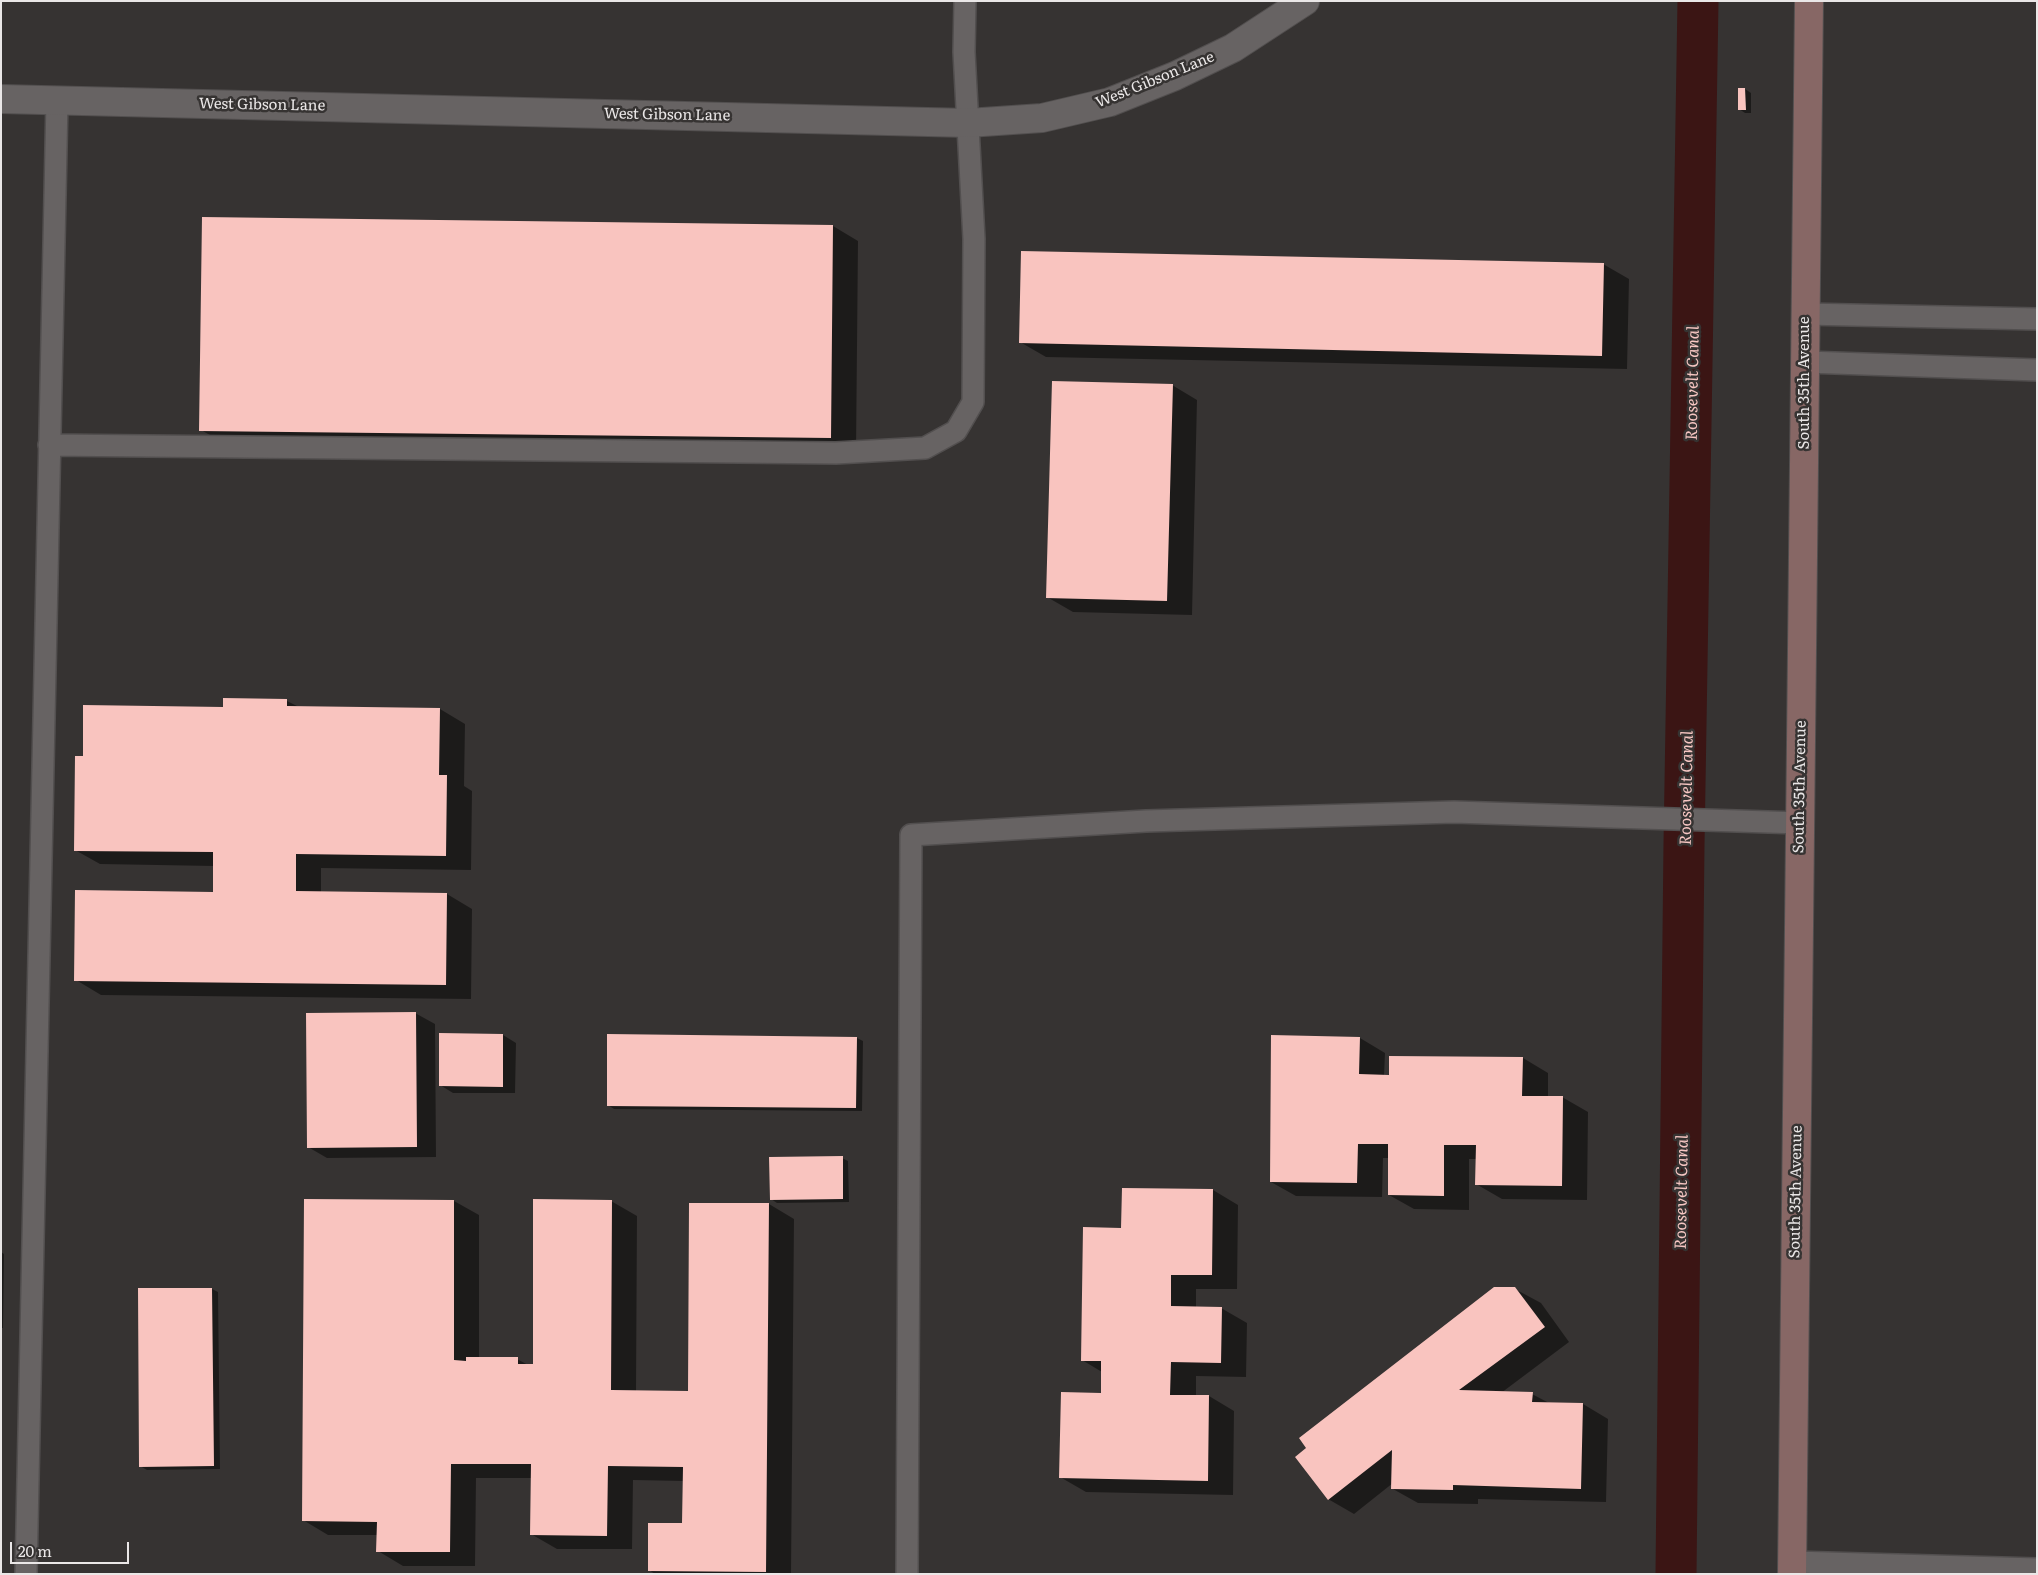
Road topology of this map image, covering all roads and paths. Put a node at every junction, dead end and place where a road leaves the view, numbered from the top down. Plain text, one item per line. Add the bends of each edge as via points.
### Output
1 (965, 1) edge
2 (1305, 1) edge
3 (1809, 1) edge
4 (1, 99) edge
5 (57, 100) junction
6 (968, 123) junction
7 (1806, 314) junction
8 (2037, 319) edge
9 (1806, 362) junction
10 (2037, 370) edge
11 (49, 445) junction
12 (1800, 823) junction
13 (1792, 1568) edge
14 (2037, 1569) edge
15 (26, 1574) edge
16 (907, 1574) edge

1 - 6 lane
2 - 6 street, West Gibson Lane via 1233,48 1110,102 1042,118
3 - 7 main road, South 35th Avenue
4 - 5 street, West Gibson Lane
5 - 6 street, West Gibson Lane
5 - 11 lane
6 - 11 lane via 974,239 973,402 956,431 925,448 836,453
7 - 8 lane
7 - 9 main road, South 35th Avenue
9 - 10 lane
9 - 12 main road, South 35th Avenue
11 - 15 lane
12 - 13 main road, South 35th Avenue
12 - 16 lane via 1454,812 1146,821 911,835
13 - 14 lane

